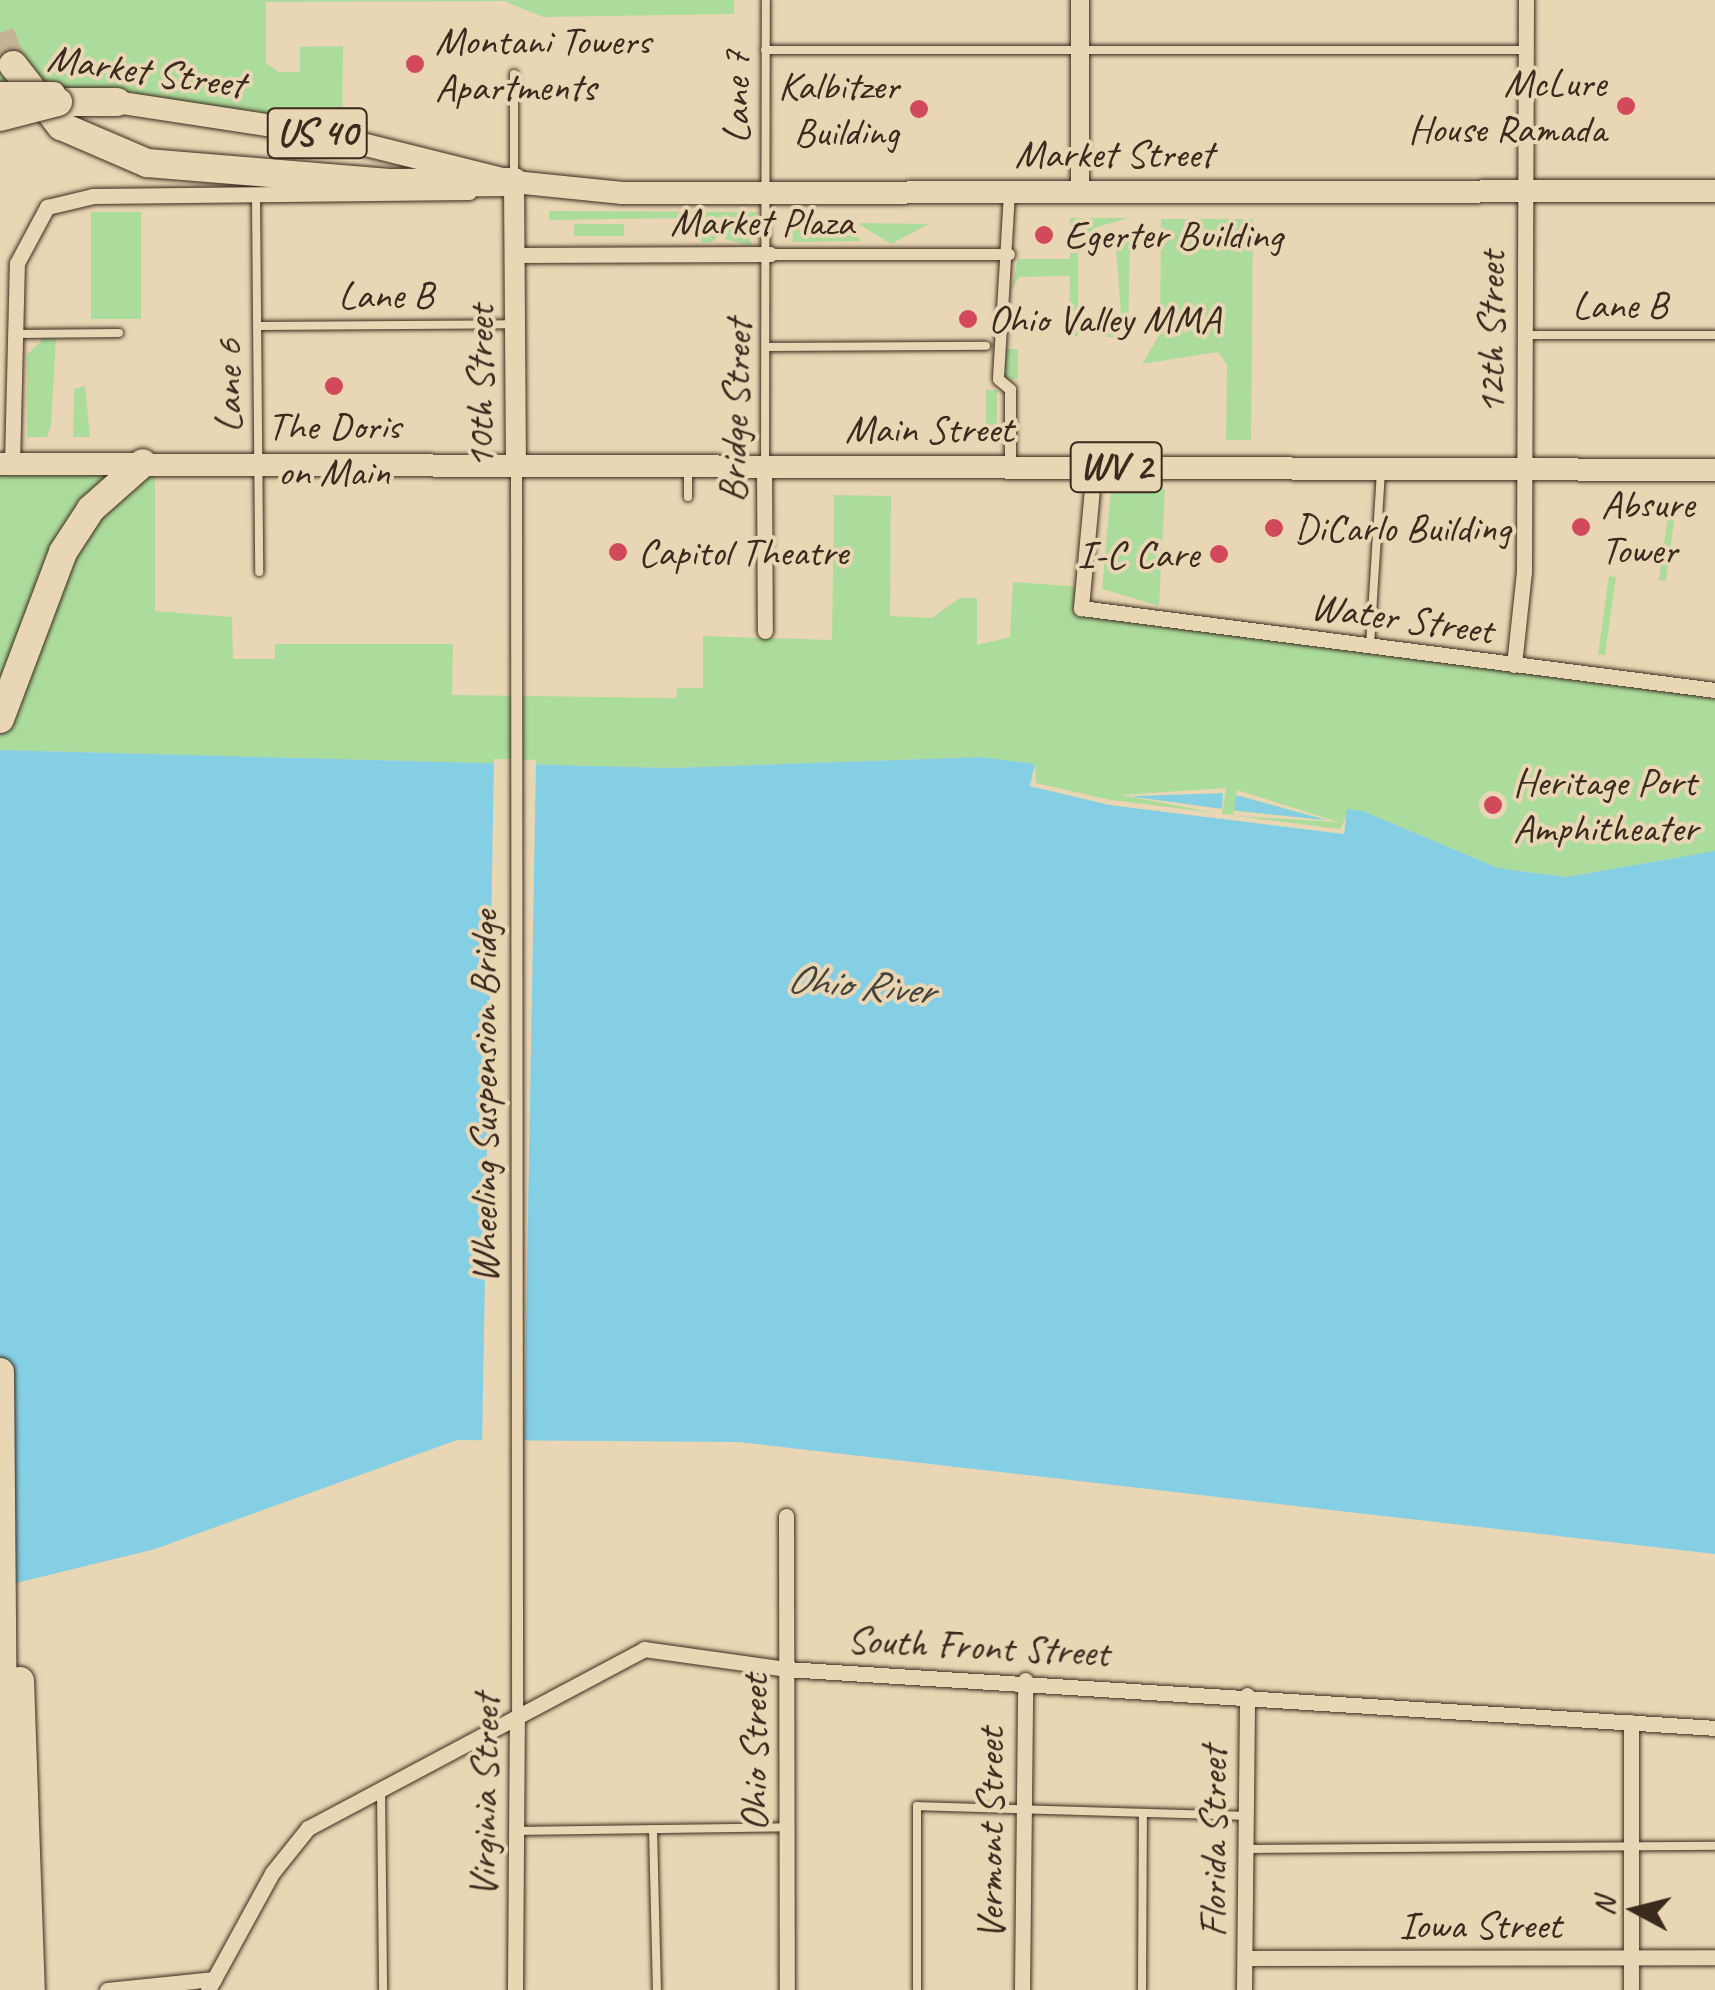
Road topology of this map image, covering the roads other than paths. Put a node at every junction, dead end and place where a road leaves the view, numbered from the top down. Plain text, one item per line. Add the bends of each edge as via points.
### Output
1 (766, 0) edge
2 (1080, 0) edge
3 (1526, 0) edge
4 (765, 50) junction
5 (1080, 50) junction
6 (1525, 50) junction
7 (12, 64) tunnel mouth
8 (514, 74) dead end
9 (0, 92) edge
10 (56, 98) junction
11 (116, 102) joint
12 (0, 117) edge
13 (514, 182) junction
14 (1524, 190) junction
15 (1080, 191) junction
16 (1009, 192) junction
17 (1715, 192) edge
18 (771, 193) junction
19 (256, 199) junction
20 (770, 254) junction
21 (1009, 254) junction
22 (514, 256) junction
23 (515, 324) junction
24 (258, 326) junction
25 (119, 333) dead end
26 (15, 334) junction
27 (1524, 335) junction
28 (1715, 336) edge
29 (986, 346) dead end
30 (770, 347) junction
31 (258, 462) junction
32 (143, 463) junction
33 (6, 464) edge
34 (516, 465) junction
35 (688, 466) junction
36 (764, 466) junction
37 (1010, 467) junction
38 (1094, 467) junction
39 (1381, 468) junction
40 (1524, 468) junction
41 (1715, 470) edge
42 (688, 497) dead end
43 (259, 572) dead end
44 (517, 591) joint
45 (765, 631) dead end
46 (1370, 646) junction
47 (1514, 665) junction
48 (1715, 690) edge
49 (0, 719) edge
50 (0, 1372) edge
51 (786, 1516) dead end
52 (4, 1576) junction
53 (517, 1603) joint
54 (786, 1668) junction
55 (1025, 1680) junction
56 (1247, 1695) junction
57 (518, 1716) junction
58 (1631, 1722) junction
59 (1715, 1728) edge
60 (382, 1785) junction
61 (1019, 1807) junction
62 (1143, 1813) junction
63 (1246, 1816) junction
64 (787, 1827) junction
65 (653, 1830) junction
66 (514, 1831) junction
67 (1715, 1846) edge
68 (1633, 1847) junction
69 (1246, 1849) junction
70 (1631, 1957) junction
71 (1715, 1957) edge
72 (1245, 1958) junction
73 (211, 1984) edge
74 (5, 1990) edge
75 (31, 1990) edge
76 (107, 1990) edge
77 (382, 1990) edge
78 (516, 1990) edge
79 (657, 1990) edge
80 (787, 1990) edge
81 (917, 1990) edge
82 (1022, 1990) edge
83 (1142, 1990) edge
84 (1244, 1990) edge
85 (1631, 1990) edge

1 - 4 lane, Lane 7
2 - 5 street
3 - 6 street, 12th Street
4 - 5 lane
4 - 18 lane, Lane 7
5 - 6 lane
5 - 15 street
6 - 14 street, 12th Street
7 - 13 highway via 61,126 148,163 392,183
8 - 13 lane
9 - 10 main road, Market Street, bridge
10 - 11 highway
10 - 12 highway, bridge
11 - 13 main road, Market Street / US 40 via 318,134
13 - 18 main road, Market Street
13 - 19 street, Market Street via 440,199
13 - 22 main road, 10th Street
14 - 15 main road, Market Street
14 - 17 main road, Market Street
14 - 27 street, 12th Street
15 - 16 main road, Market Street
16 - 18 main road, Market Street
16 - 21 street
18 - 20 lane, Bridge Street
19 - 24 lane, Lane 6
19 - 26 street, Market Street via 68,197 28,232
20 - 21 street, Market Plaza
20 - 22 street, Market Plaza
20 - 30 lane, Bridge Street
21 - 37 street via 998,379 1010,390
22 - 23 main road, 10th Street
23 - 24 lane, Lane B
23 - 34 main road, 10th Street
24 - 31 lane, Lane 6
25 - 26 lane
26 - 33 street
27 - 28 lane, Lane B
27 - 40 street, 12th Street
29 - 30 lane
30 - 36 lane, Bridge Street
31 - 32 main road, Main Street
31 - 34 main road, Main Street
31 - 43 lane, Lane 6
32 - 33 main road, Main Street
32 - 49 highway via 91,509 31,633
34 - 35 main road, Main Street / WV 2
34 - 44 street, 10th Street
35 - 36 main road, Main Street / WV 2
35 - 42 lane
36 - 37 main road, Main Street / WV 2
36 - 45 street, Bridge Street
37 - 38 main road, Main Street / WV 2
38 - 39 main road, Main Street / WV 2
38 - 46 street, Water Street via 1081,608
39 - 40 main road, Main Street / WV 2
39 - 46 lane
40 - 41 main road, Main Street / WV 2
40 - 47 street, 12th Street
44 - 53 street, Wheeling Suspension Bridge
46 - 47 street, Water Street
47 - 48 street, Water Street
50 - 52 highway
51 - 54 street, Ohio Street
52 - 74 highway
52 - 75 highway via 29,1766
53 - 57 street, Virginia Street
54 - 55 street, South Front Street
54 - 57 street, South Front Street via 644,1649
54 - 64 street, Ohio Street
55 - 56 street, South Front Street
55 - 61 street, Vermont Street
56 - 58 street, South Front Street
56 - 63 street, Florida Street
57 - 60 street, South Front Street
57 - 66 street, Virginia Street
58 - 59 street, South Front Street
58 - 68 street
60 - 73 street, South Front Street via 290,1845
60 - 77 lane
61 - 62 lane
61 - 81 lane via 917,1806
61 - 82 street, Vermont Street
62 - 63 lane
62 - 83 lane
63 - 69 street, Florida Street
64 - 65 lane
64 - 80 street, Ohio Street
65 - 66 lane
65 - 79 lane
66 - 78 street, Virginia Street
67 - 68 lane
68 - 69 lane
68 - 70 street
69 - 72 street, Florida Street
70 - 71 street, Iowa Street
70 - 72 street, Iowa Street
70 - 85 street
72 - 84 street, Florida Street
73 - 76 street

